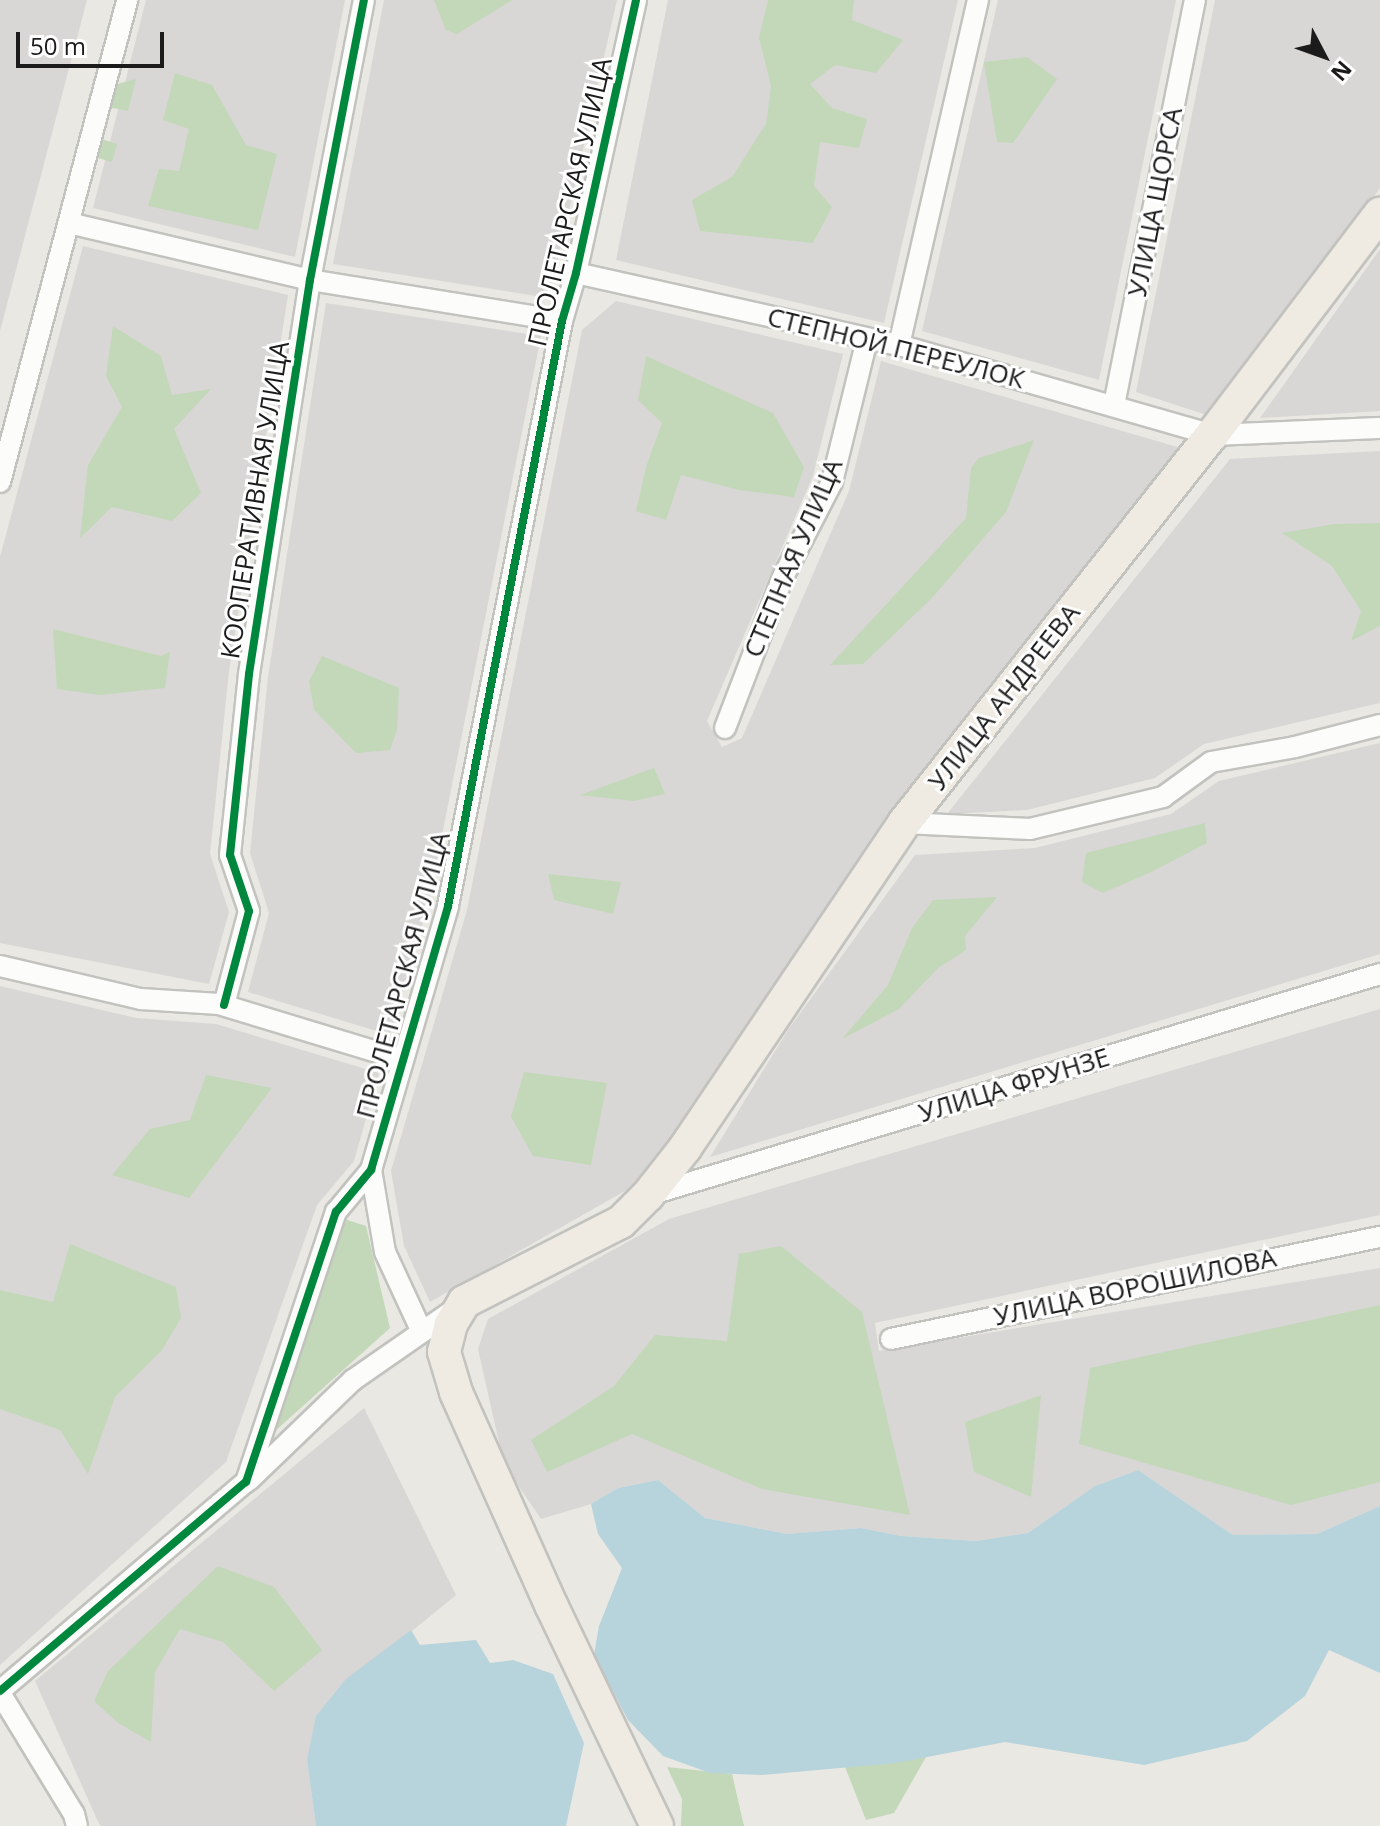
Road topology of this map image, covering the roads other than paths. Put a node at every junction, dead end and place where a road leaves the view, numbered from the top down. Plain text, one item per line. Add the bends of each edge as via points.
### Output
1 (127, 0) edge
2 (364, 0) edge
3 (636, 0) edge
4 (978, 0) edge
5 (1195, 0) edge
6 (1380, 214) edge
7 (69, 223) junction
8 (576, 273) junction
9 (310, 280) junction
10 (562, 321) junction
11 (867, 340) junction
12 (899, 345) junction
13 (1114, 405) junction
14 (1380, 428) edge
15 (1212, 435) junction
16 (0, 482) edge
17 (1380, 725) edge
18 (725, 728) dead end
19 (904, 823) junction
20 (0, 966) edge
21 (1380, 974) edge
22 (224, 1005) junction
23 (403, 1060) junction
24 (371, 1170) junction
25 (648, 1195) junction
26 (1380, 1237) edge
27 (464, 1302) junction
28 (422, 1332) junction
29 (891, 1339) dead end
30 (246, 1482) junction
31 (0, 1692) edge
32 (77, 1826) edge
33 (657, 1826) edge

1 - 7 street
2 - 9 street, КООПЕРАТИВНАЯ УЛИЦА
3 - 8 street, ПРОЛЕТАРСКАЯ УЛИЦА
4 - 12 street
5 - 13 street, УЛИЦА ЩОРСА
6 - 15 main road, УЛИЦА АНДРЕЕВА
7 - 9 street
7 - 16 street
8 - 10 street, ПРОЛЕТАРСКАЯ УЛИЦА
8 - 11 street, СТЕПНОЙ ПЕРЕУЛОК
9 - 10 street
9 - 22 street, КООПЕРАТИВНАЯ УЛИЦА via 249,674 230,855 249,911
10 - 23 street, ПРОЛЕТАРСКАЯ УЛИЦА via 448,906
11 - 12 street, СТЕПНОЙ ПЕРЕУЛОК
11 - 18 street, СТЕПНАЯ УЛИЦА via 832,482 783,577
12 - 13 street, СТЕПНОЙ ПЕРЕУЛОК
13 - 15 street, СТЕПНОЙ ПЕРЕУЛОК
14 - 15 street, СТЕПНОЙ ПЕРЕУЛОК
15 - 19 main road, УЛИЦА АНДРЕЕВА
17 - 19 street via 1211,762 1163,797 1030,829
19 - 25 main road, УЛИЦА АНДРЕЕВА
20 - 22 street via 141,999
21 - 25 street, УЛИЦА ФРУНЗЕ
22 - 23 street
23 - 24 street, ПРОЛЕТАРСКАЯ УЛИЦА
24 - 28 street via 385,1252
24 - 30 street, ПРОЛЕТАРСКАЯ УЛИЦА via 336,1212
25 - 27 main road, УЛИЦА АНДРЕЕВА via 621,1222
26 - 29 street, УЛИЦА ВОРОШИЛОВА
27 - 28 street
27 - 33 main road via 444,1352 456,1392
28 - 30 street via 353,1380
30 - 31 street
31 - 32 street

